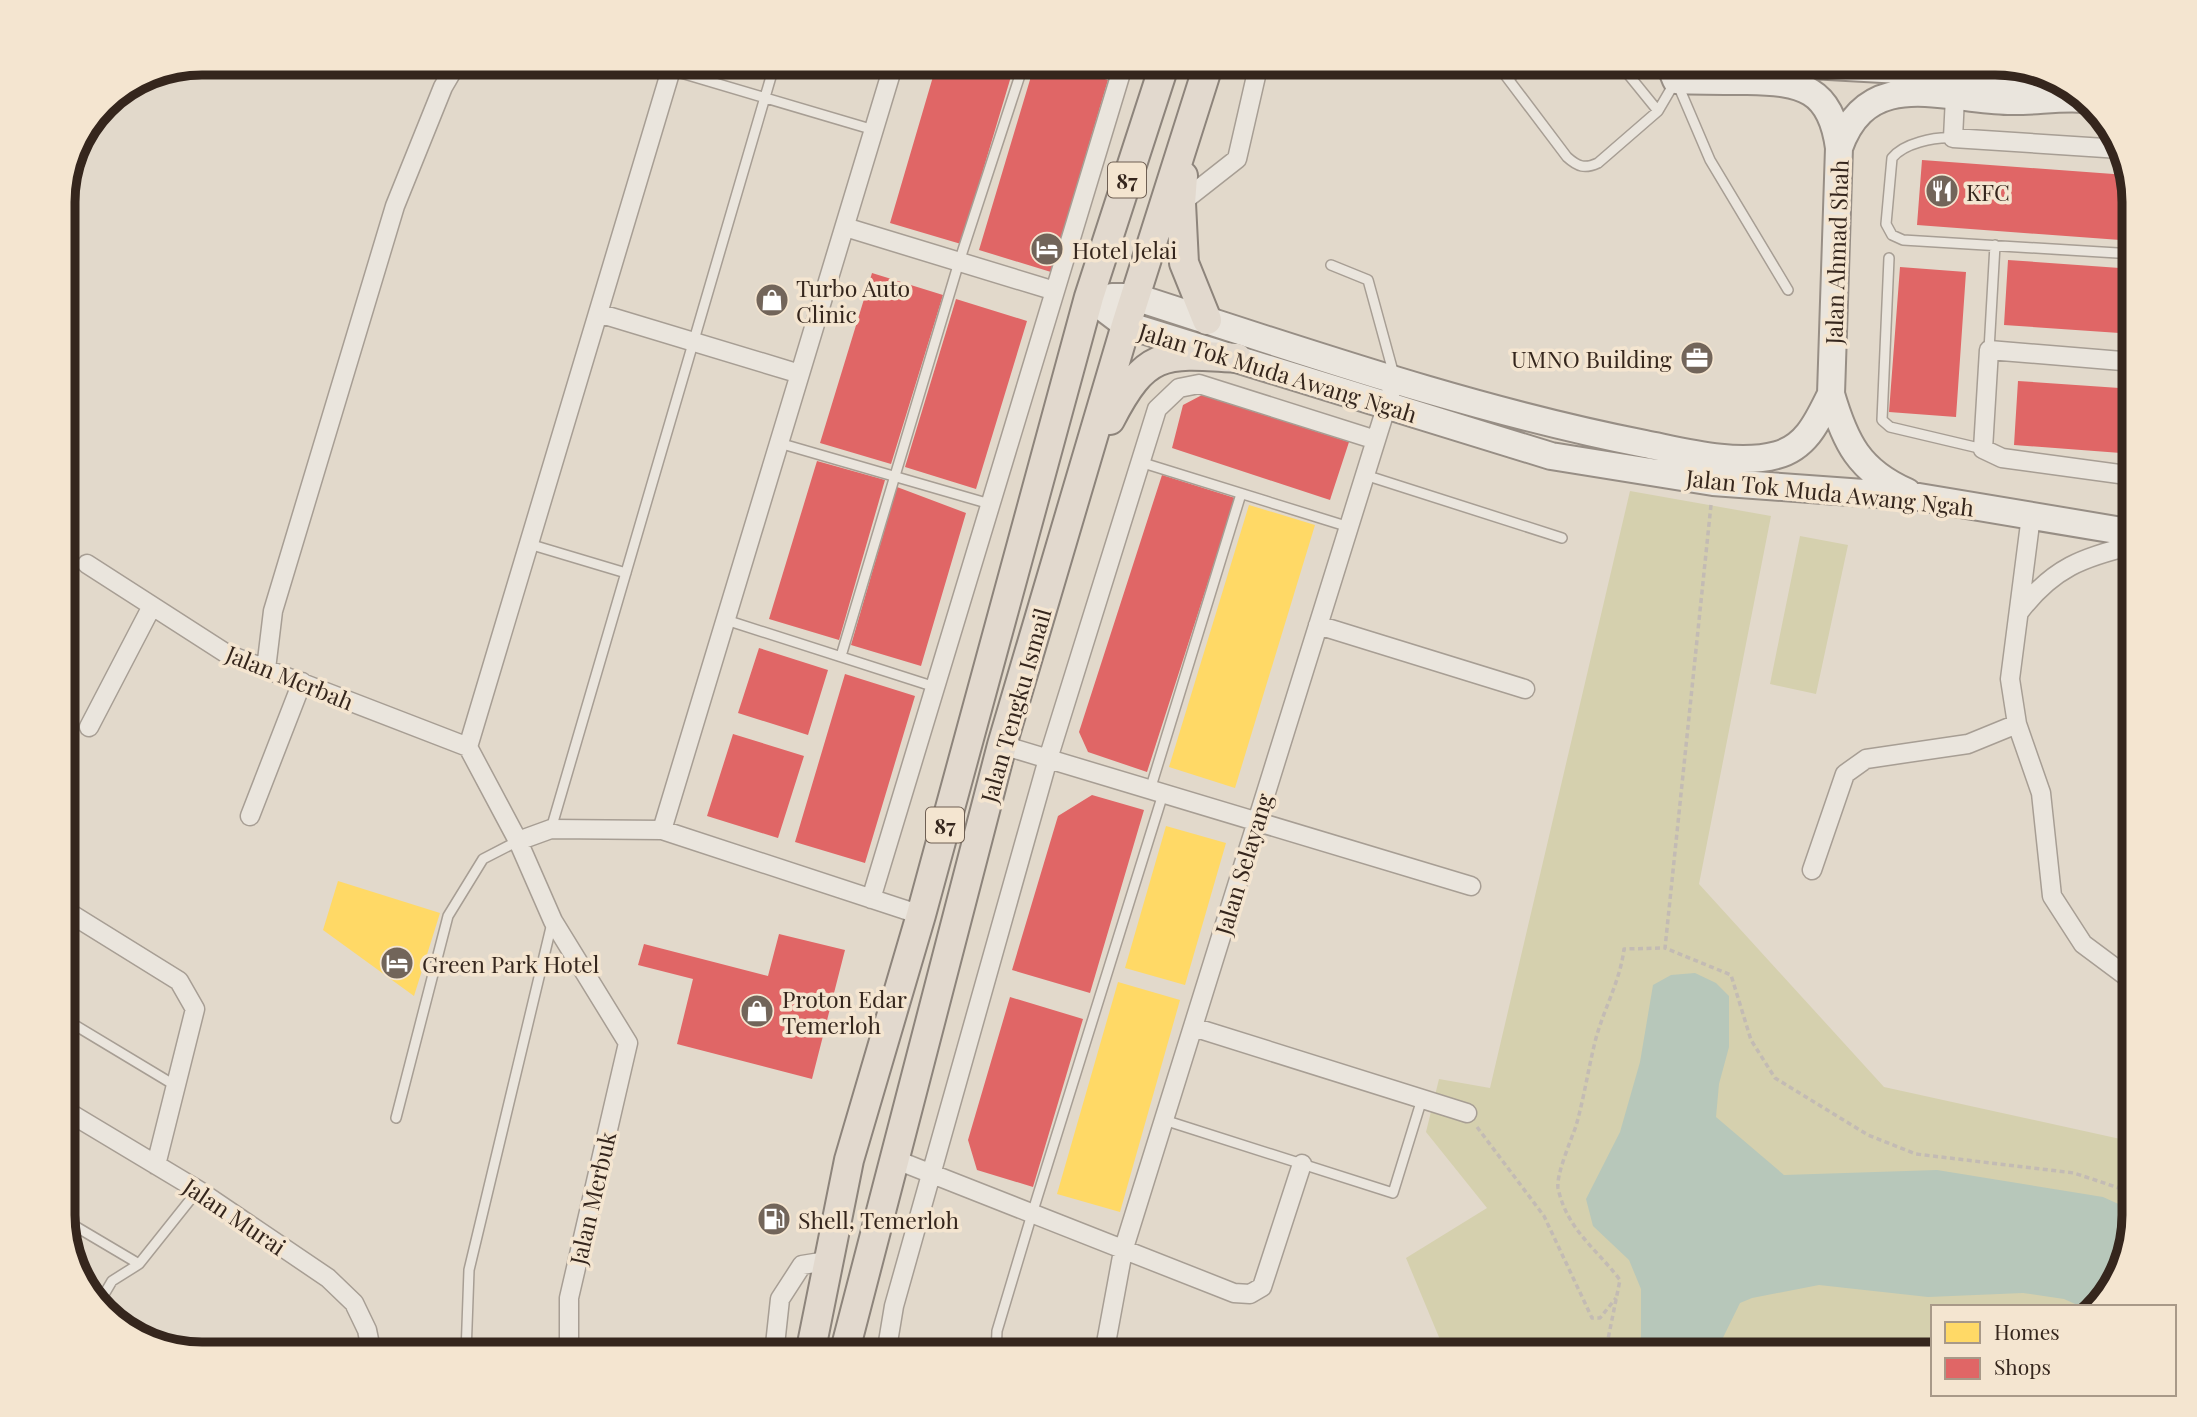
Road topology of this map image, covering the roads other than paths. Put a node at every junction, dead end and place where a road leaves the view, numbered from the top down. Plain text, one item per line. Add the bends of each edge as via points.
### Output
1 (1120, 75) edge
2 (1161, 75) edge
3 (1192, 75) edge
4 (1205, 75) edge
5 (1256, 75) edge
6 (1504, 75) edge
7 (1512, 75) edge
8 (1629, 75) edge
9 (1671, 75) edge
10 (1675, 75) edge
11 (1715, 75) edge
12 (449, 76) edge
13 (669, 76) edge
14 (700, 76) edge
15 (771, 76) edge
16 (890, 76) edge
17 (1020, 76) edge
18 (1507, 79) junction
19 (1955, 97) junction
20 (765, 98) junction
21 (2067, 99) edge
22 (1658, 111) junction
23 (874, 130) junction
24 (1187, 135) junction
25 (1953, 138) junction
26 (1839, 148) junction
27 (2110, 148) edge
28 (1181, 203) junction
29 (845, 227) junction
30 (1996, 245) junction
31 (2122, 253) edge
32 (1889, 258) dead end
33 (959, 262) junction
34 (1331, 265) dead end
35 (1788, 290) dead end
36 (1055, 292) junction
37 (1135, 297) junction
38 (1090, 298) junction
39 (598, 313) junction
40 (1207, 320) junction
41 (1126, 325) junction
42 (694, 341) junction
43 (1989, 351) junction
44 (1237, 358) junction
45 (2122, 361) edge
46 (800, 374) junction
47 (1395, 377) junction
48 (1830, 394) junction
49 (1386, 407) junction
50 (1376, 440) junction
51 (779, 443) junction
52 (1983, 449) junction
53 (1140, 463) junction
54 (1365, 475) junction
55 (2122, 475) edge
56 (895, 477) junction
57 (1080, 477) junction
58 (1241, 494) junction
59 (1919, 497) junction
60 (990, 505) junction
61 (2031, 516) junction
62 (1349, 527) junction
63 (2122, 531) edge
64 (1562, 537) dead end
65 (528, 544) junction
66 (2122, 548) edge
67 (1016, 558) junction
68 (87, 564) dead end
69 (1054, 567) junction
70 (626, 573) junction
71 (152, 606) junction
72 (2018, 614) junction
73 (726, 620) junction
74 (1318, 625) junction
75 (841, 656) junction
76 (266, 669) junction
77 (302, 682) junction
78 (935, 687) junction
79 (1525, 689) dead end
80 (2017, 724) junction
81 (89, 727) dead end
82 (1002, 745) junction
83 (468, 747) junction
84 (1048, 759) junction
85 (1157, 792) junction
86 (250, 816) dead end
87 (1257, 822) junction
88 (551, 829) junction
89 (662, 830) junction
90 (517, 841) junction
91 (1812, 870) dead end
92 (1471, 886) dead end
93 (871, 899) junction
94 (920, 915) junction
95 (76, 917) edge
96 (553, 921) junction
97 (2122, 976) edge
98 (76, 1026) edge
99 (1193, 1027) junction
100 (176, 1086) junction
101 (1422, 1099) junction
102 (1466, 1113) road end
103 (76, 1117) edge
104 (396, 1118) dead end
105 (1164, 1120) junction
106 (894, 1159) junction
107 (1302, 1164) junction
108 (156, 1165) junction
109 (933, 1175) junction
110 (198, 1190) junction
111 (1032, 1214) junction
112 (76, 1227) edge
113 (1123, 1251) junction
114 (827, 1261) junction
115 (139, 1264) junction
116 (104, 1295) edge
117 (370, 1342) edge
118 (466, 1342) edge
119 (569, 1342) edge
120 (775, 1342) edge
121 (812, 1342) edge
122 (847, 1342) edge
123 (888, 1342) edge
124 (997, 1342) edge
125 (1106, 1342) edge

1 - 36 street
2 - 3 main road via 1176,89
2 - 38 main road, Jalan Tengku Ismail / 87
4 - 24 main road, Jalan Tengku Ismail / 87
5 - 28 street via 1237,159
6 - 18 lane
7 - 18 lane
8 - 22 lane
9 - 22 lane
10 - 35 lane via 1710,160
11 - 26 main road via 1803,87 1830,110
12 - 76 street via 395,206 273,611
13 - 39 street
14 - 20 lane
15 - 20 lane
16 - 23 street
17 - 33 lane
18 - 22 lane via 1576,166 1598,163
19 - 21 main road, Jalan Ahmad Shah
19 - 25 street
19 - 26 main road, Jalan Ahmad Shah via 1905,93 1871,101 1846,129
20 - 23 lane
20 - 42 lane
23 - 29 street
24 - 28 main road
24 - 37 main road, Jalan Tengku Ismail / 87
25 - 27 street
25 - 30 lane via 1934,139 1895,155 1886,224 1892,235 1903,240
26 - 48 main road, Jalan Ahmad Shah
28 - 40 main road via 1184,263
29 - 33 street
29 - 46 street
30 - 31 lane
30 - 43 lane
32 - 52 lane via 1882,420 1889,427
33 - 36 street
33 - 56 lane
34 - 47 lane via 1368,280
36 - 60 street
37 - 38 main road, Jalan Tok Muda Awang Ngah
37 - 40 main road, Jalan Tok Muda Awang Ngah
37 - 41 main road, Jalan Tengku Ismail / 87
38 - 41 main road, Jalan Tok Muda Awang Ngah
38 - 67 main road, Jalan Tengku Ismail / 87
39 - 42 street
39 - 65 street
40 - 47 main road, Jalan Tok Muda Awang Ngah
41 - 44 main road, Jalan Tok Muda Awang Ngah
41 - 57 main road, Jalan Tengku Ismail / 87
42 - 46 street
42 - 70 lane
43 - 45 street
43 - 52 street
44 - 49 main road, Jalan Tok Muda Awang Ngah
44 - 57 main road via 1179,354 1151,365 1127,387
46 - 51 street
47 - 48 main road, Jalan Tok Muda Awang Ngah via 1558,427 1718,458 1776,456 1798,446 1814,428
47 - 49 street, Jalan Selayang
48 - 59 main road, Jalan Ahmad Shah via 1852,450 1888,483
49 - 50 street, Jalan Selayang
49 - 59 main road, Jalan Tok Muda Awang Ngah via 1551,456 1713,481
50 - 53 street, Jalan Tengku Ismail via 1199,384 1179,388 1157,409
50 - 54 street, Jalan Selayang
51 - 56 lane
51 - 73 street
52 - 55 street via 2002,458
53 - 58 lane
53 - 84 street, Jalan Tengku Ismail
54 - 62 street, Jalan Selayang
54 - 64 lane
56 - 60 lane
56 - 75 lane
57 - 69 main road, Jalan Tengku Ismail / 87
58 - 62 lane
58 - 85 lane
59 - 61 main road, Jalan Tok Muda Awang Ngah
60 - 78 street
61 - 63 main road, Jalan Tok Muda Awang Ngah
61 - 72 street
62 - 74 street, Jalan Selayang
65 - 70 lane
65 - 83 street
66 - 72 street via 2092,555 2054,574
67 - 69 main road
67 - 94 main road, Jalan Tengku Ismail / 87
68 - 71 street, Jalan Merbah
69 - 82 main road, Jalan Tengku Ismail / 87
70 - 88 lane
71 - 76 street, Jalan Merbah via 227,654
71 - 81 street
72 - 80 street via 2010,679
73 - 75 lane
73 - 89 street
74 - 79 street
74 - 87 street, Jalan Selayang
75 - 78 lane
76 - 77 street, Jalan Merbah
77 - 83 street, Jalan Merbah
77 - 86 street
78 - 93 street
80 - 91 street via 1968,744 1866,759 1845,774
80 - 97 street via 2040,793 2052,896 2083,944
82 - 84 street
82 - 106 main road, Jalan Tengku Ismail / 87
83 - 90 street
84 - 85 street
84 - 109 street, Jalan Tengku Ismail
85 - 87 street
85 - 111 lane
87 - 92 street
87 - 99 street, Jalan Selayang
88 - 89 street
88 - 90 street
89 - 93 street
90 - 96 street
90 - 104 lane via 483,859 448,916
93 - 94 street
94 - 114 main road, Jalan Tengku Ismail / 87 via 849,1160
95 - 100 street via 179,981 195,1009
96 - 118 lane via 469,1269
96 - 119 street, Jalan Merbuk via 628,1043 569,1298
98 - 100 lane
99 - 101 street
99 - 105 street, Jalan Selayang
100 - 108 street
101 - 102 street
101 - 107 lane via 1393,1193
103 - 108 street, Jalan Murai
105 - 107 lane
105 - 113 street, Jalan Selayang
106 - 109 street
106 - 122 main road, Jalan Tengku Ismail / 87
107 - 113 street via 1262,1286 1250,1294 1234,1293
108 - 110 street, Jalan Murai
109 - 111 street
109 - 123 street, Jalan Tengku Ismail via 894,1306
110 - 115 lane
110 - 117 street, Jalan Murai via 328,1278 354,1303
111 - 113 street
111 - 124 lane
112 - 115 lane
113 - 125 street, Jalan Selayang
114 - 120 street via 802,1265 780,1299
114 - 121 main road, Jalan Tengku Ismail / 87
115 - 116 lane via 112,1281

